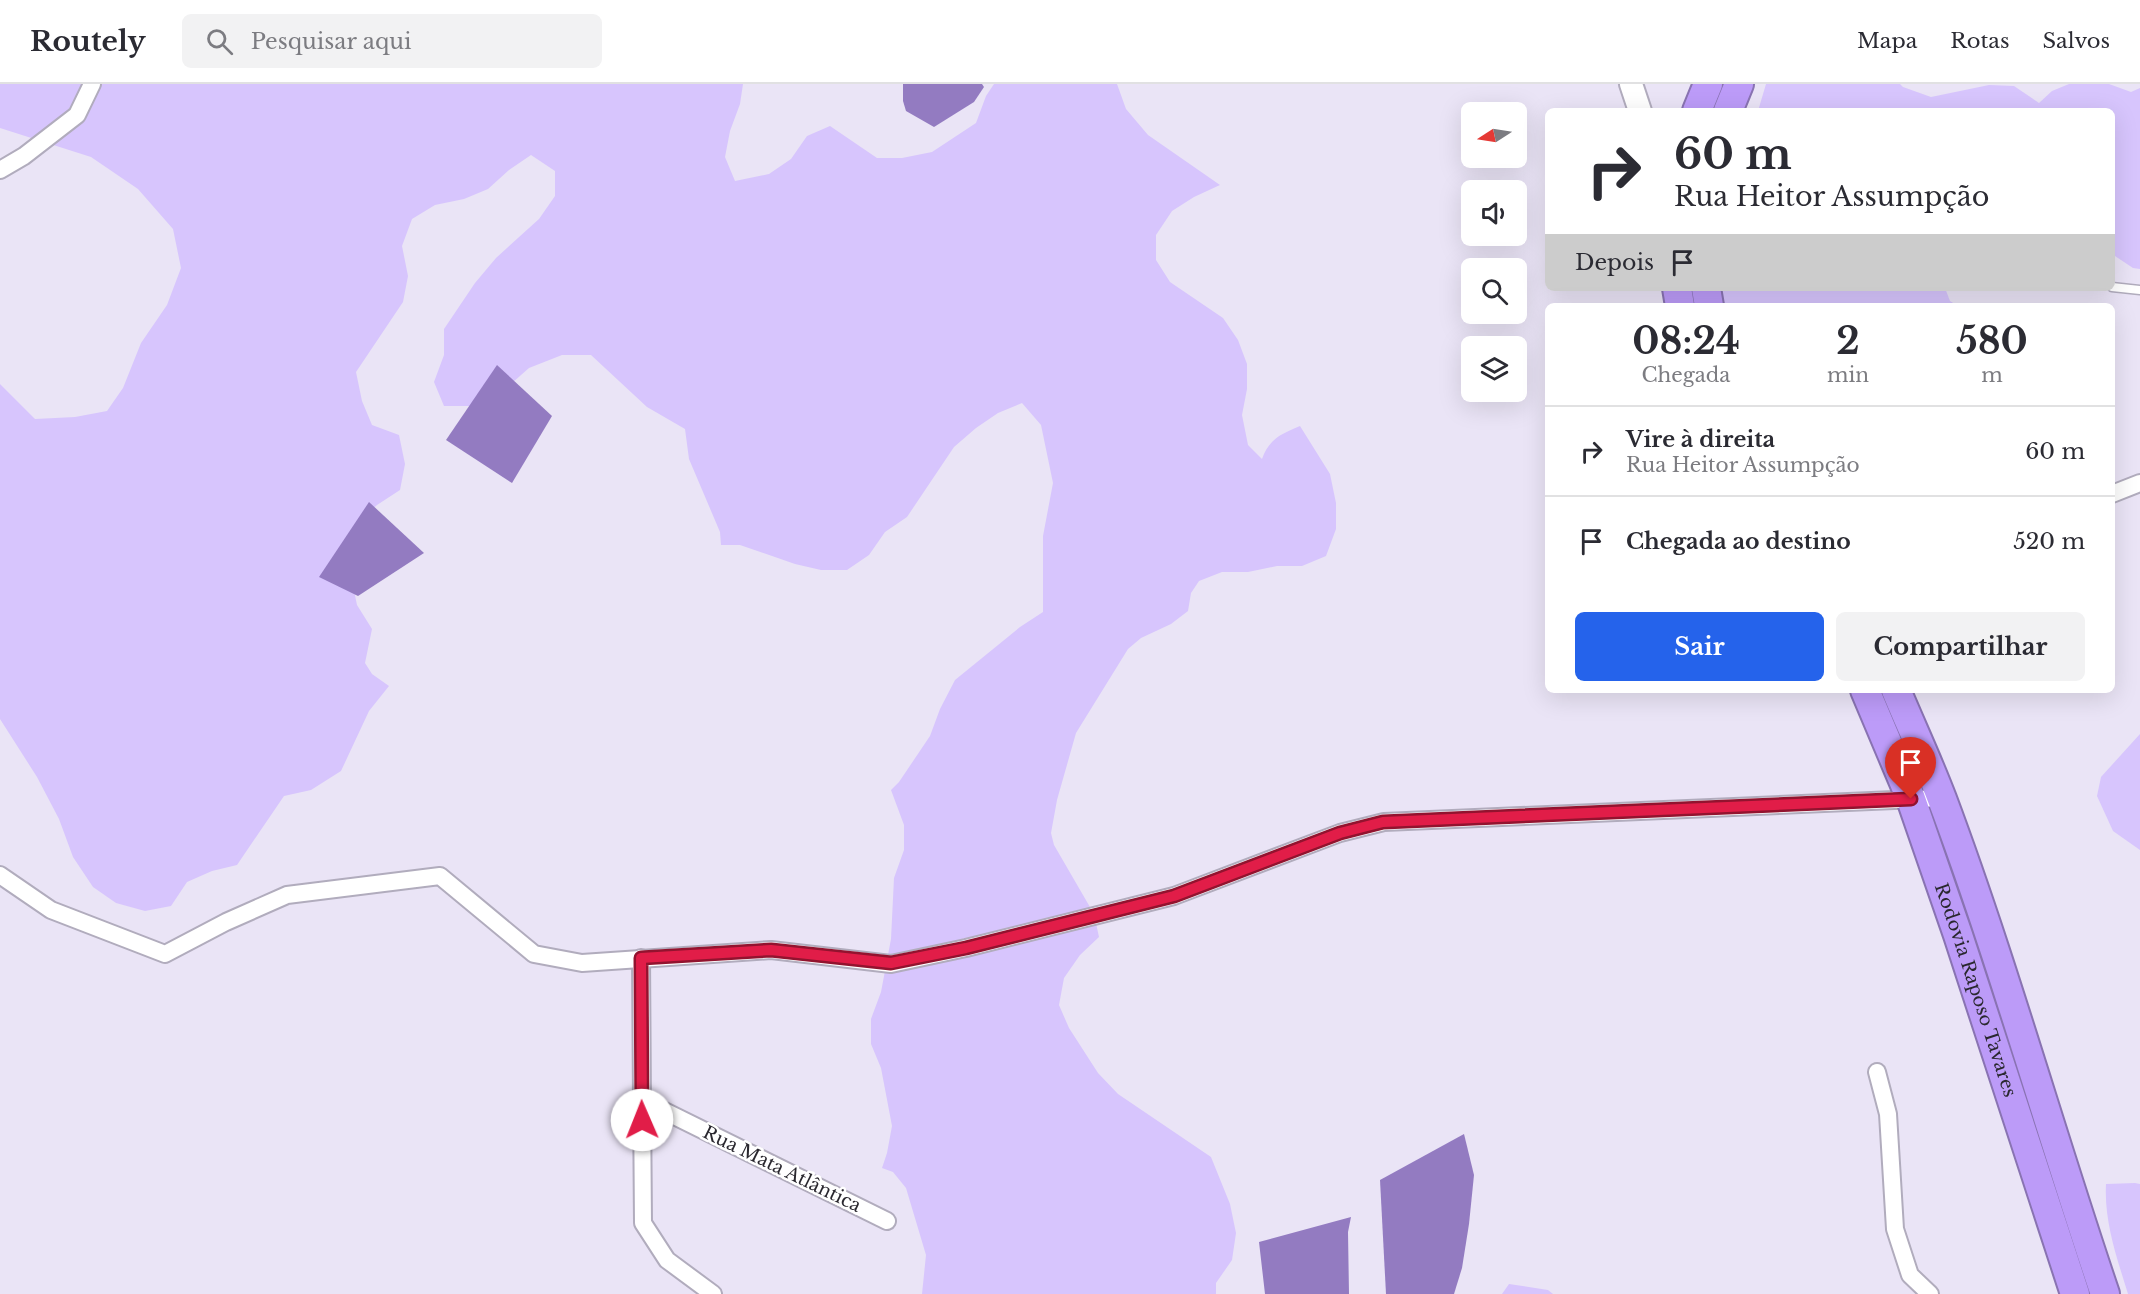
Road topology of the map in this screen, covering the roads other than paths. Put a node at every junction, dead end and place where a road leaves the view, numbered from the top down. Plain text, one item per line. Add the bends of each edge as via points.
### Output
1 (92, 84) edge
2 (1631, 84) edge
3 (1708, 84) edge
4 (1739, 84) edge
5 (1639, 108) edge
6 (1698, 108) edge
7 (1729, 108) edge
8 (0, 170) edge
9 (2115, 287) edge
10 (2140, 290) edge
11 (2140, 483) edge
12 (2115, 493) edge
13 (1866, 693) edge
14 (1897, 693) edge
15 (1941, 798) junction
16 (1911, 799) junction
17 (0, 875) edge
18 (641, 958) junction
19 (1877, 1072) dead end
20 (642, 1100) junction
21 (887, 1221) dead end
22 (712, 1294) edge
23 (1930, 1294) edge
24 (2075, 1294) edge
25 (2105, 1294) edge

1 - 8 street via 77,115
2 - 5 street
3 - 6 highway
4 - 7 highway
9 - 10 lane
11 - 12 street
13 - 16 highway, Rodovia Raposo Tavares
14 - 15 highway, Rodovia Raposo Tavares
15 - 16 street
15 - 25 highway, Rodovia Raposo Tavares via 2020,1026
16 - 18 street via 1383,822 1340,833 1174,896 891,963 771,950
16 - 24 highway, Rodovia Raposo Tavares
17 - 18 street via 51,910 165,954 287,896 440,876 534,954 582,963
18 - 20 street
19 - 23 street via 1888,1114 1895,1229 1910,1275
20 - 21 street, Rua Mata Atlântica
20 - 22 street via 643,1222 667,1260

